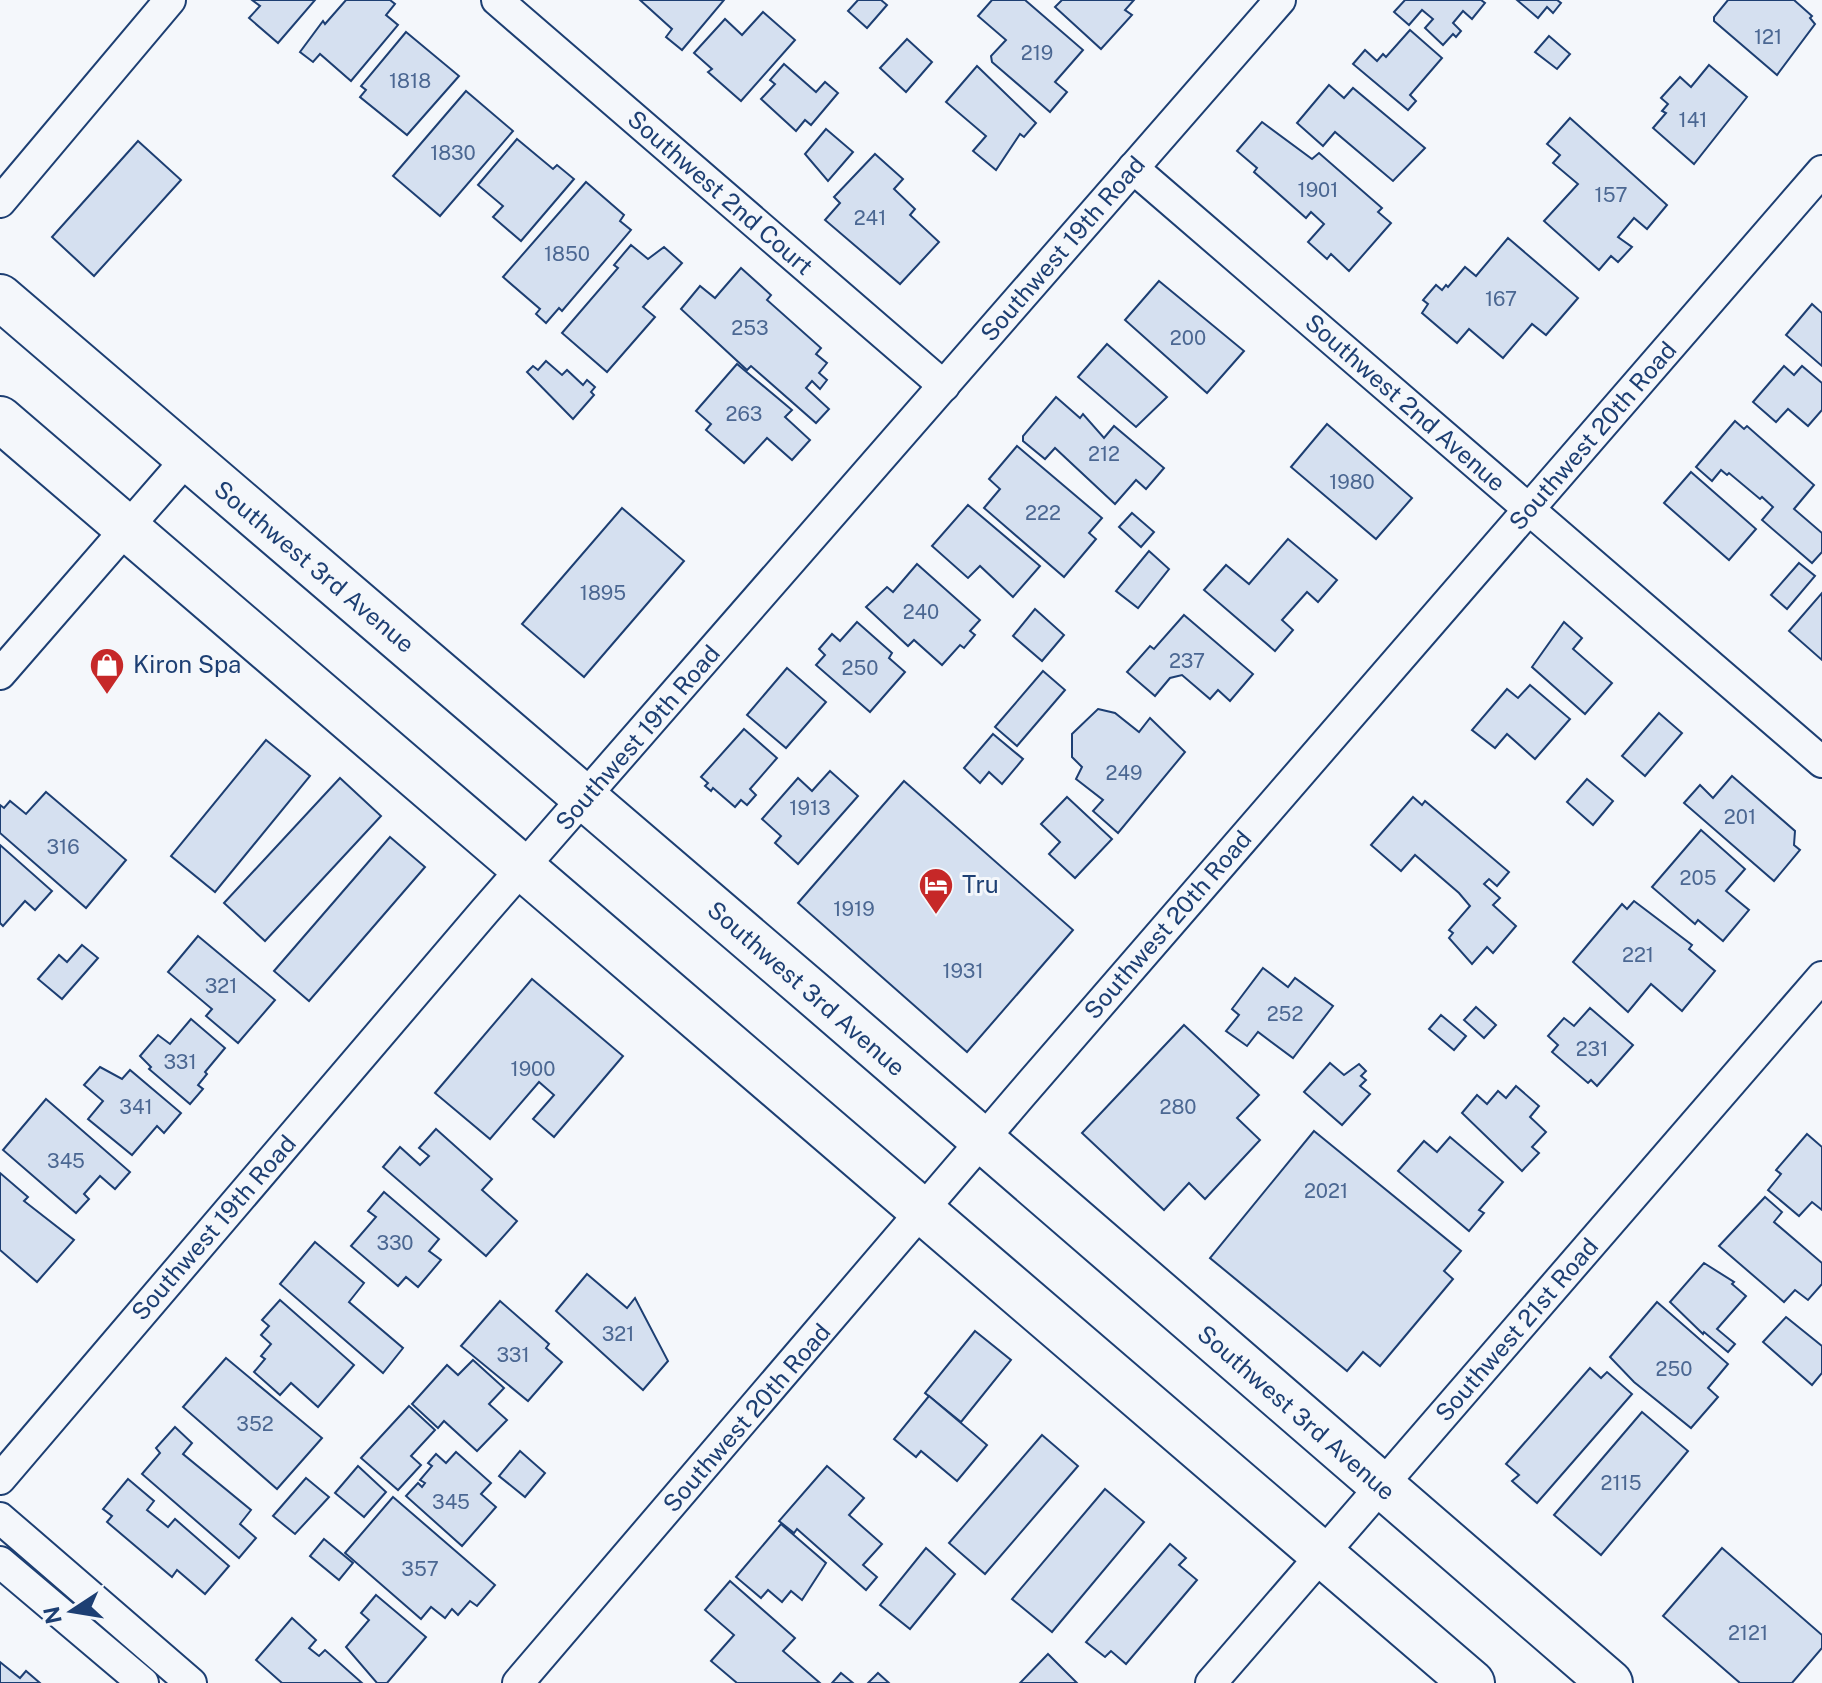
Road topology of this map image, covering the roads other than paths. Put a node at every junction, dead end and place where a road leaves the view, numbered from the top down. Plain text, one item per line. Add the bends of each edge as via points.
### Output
1 (170, 0) edge
2 (497, 0) edge
3 (1280, 0) edge
4 (1133, 168) junction
5 (1822, 171) edge
6 (0, 202) edge
7 (0, 297) edge
8 (944, 386) junction
9 (0, 419) edge
10 (187, 459) junction
11 (1529, 510) junction
12 (128, 528) junction
13 (0, 674) edge
14 (1822, 762) edge
15 (584, 800) junction
16 (525, 867) junction
17 (1822, 977) edge
18 (983, 1141) junction
19 (924, 1211) junction
20 (0, 1479) edge
21 (1381, 1487) junction
22 (0, 1518) edge
23 (1321, 1555) junction
24 (0, 1562) edge
25 (143, 1683) edge
26 (191, 1683) edge
27 (518, 1683) edge
28 (1211, 1683) edge
29 (1472, 1683) edge
30 (1610, 1683) edge

1 - 6 street
2 - 8 street, Southwest 2nd Court
3 - 4 street, Southwest 19th Road
4 - 8 street, Southwest 19th Road
4 - 11 street, Southwest 2nd Avenue
5 - 11 street, Southwest 20th Road
7 - 10 main road, Southwest 3rd Avenue
8 - 15 street, Southwest 19th Road
9 - 12 main road
10 - 12 street
10 - 15 main road, Southwest 3rd Avenue
11 - 14 street, Southwest 2nd Avenue
11 - 18 street, Southwest 20th Road
12 - 13 street
12 - 16 main road
15 - 16 street, Southwest 19th Road
15 - 18 main road, Southwest 3rd Avenue
16 - 19 main road
16 - 20 street, Southwest 19th Road
17 - 21 street, Southwest 21st Road
18 - 19 street, Southwest 20th Road
18 - 21 main road, Southwest 3rd Avenue
19 - 23 main road
19 - 27 street, Southwest 20th Road
21 - 23 street, Southwest 21st Road
21 - 30 main road, Southwest 3rd Avenue
22 - 26 street
23 - 28 street, Southwest 21st Road
23 - 29 main road
24 - 25 street

